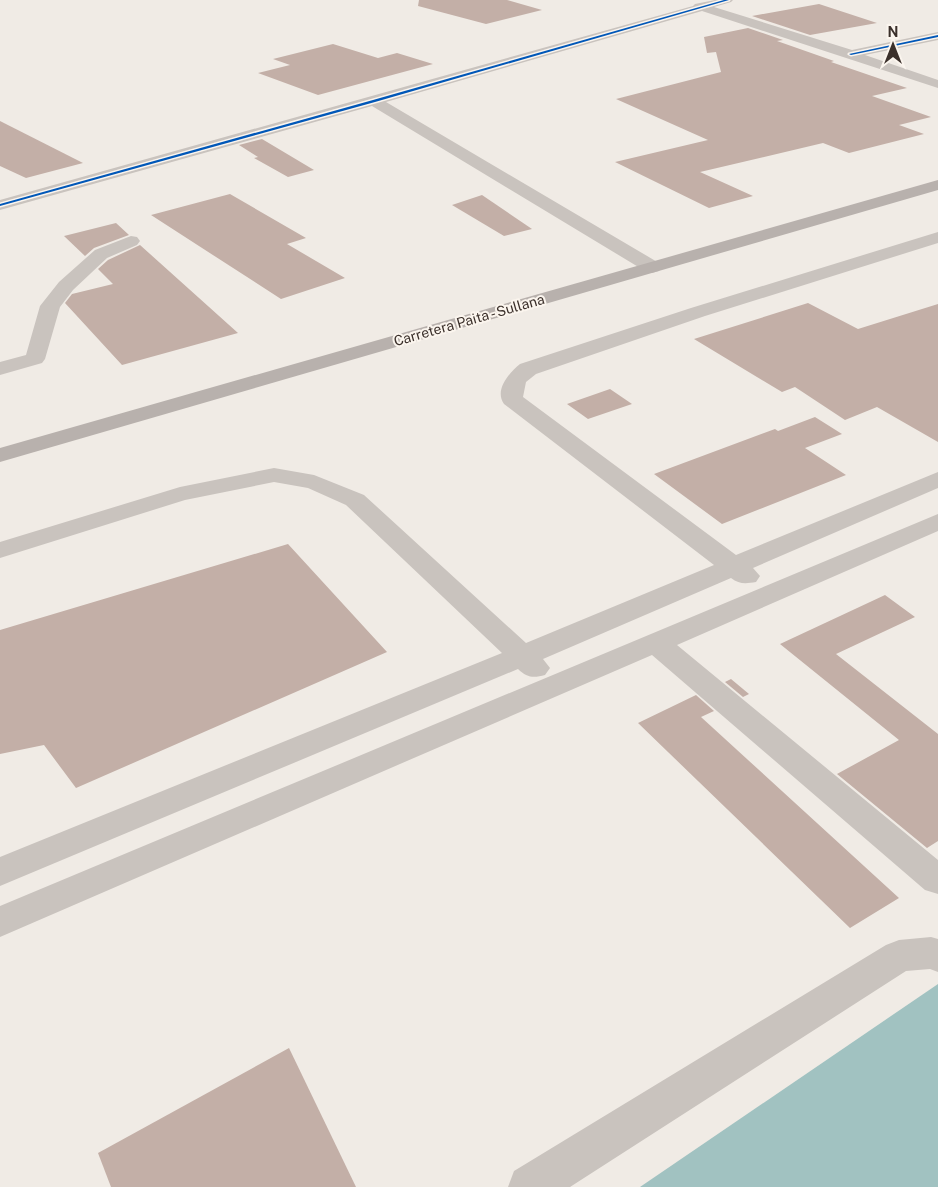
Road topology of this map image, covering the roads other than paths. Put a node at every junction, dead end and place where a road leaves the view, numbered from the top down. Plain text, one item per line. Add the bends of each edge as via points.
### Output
1 (681, 0) edge
2 (727, 0) edge
3 (704, 8) junction
4 (938, 36) edge
5 (850, 54) junction
6 (938, 84) edge
7 (374, 101) junction
8 (938, 185) edge
9 (0, 205) edge
10 (938, 237) edge
11 (131, 241) dead end
12 (652, 267) junction
13 (0, 369) edge
14 (0, 455) edge
15 (938, 479) edge
16 (938, 522) edge
17 (0, 550) edge
18 (734, 567) junction
19 (769, 594) junction
20 (656, 643) junction
21 (523, 656) junction
22 (553, 688) junction
23 (0, 872) edge
24 (938, 880) edge
25 (0, 922) edge
26 (938, 956) edge
27 (530, 1187) edge

1 - 3 street
2 - 3 street
3 - 5 street
3 - 7 street
4 - 5 street
5 - 6 street
7 - 9 street
7 - 12 street
8 - 12 main road, Carretera Paita - Sullana
10 - 18 street via 698,312 528,370 517,377 512,386 512,399
11 - 13 street via 101,254 66,286 50,306 34,359
12 - 14 main road, Carretera Paita - Sullana
15 - 18 street
16 - 19 street
17 - 21 street via 180,494 274,475 314,482 355,500
18 - 19 street
18 - 21 street
19 - 20 street
20 - 22 street
20 - 24 street
21 - 22 street
21 - 23 street
22 - 25 street
26 - 27 street via 931,953 899,956

